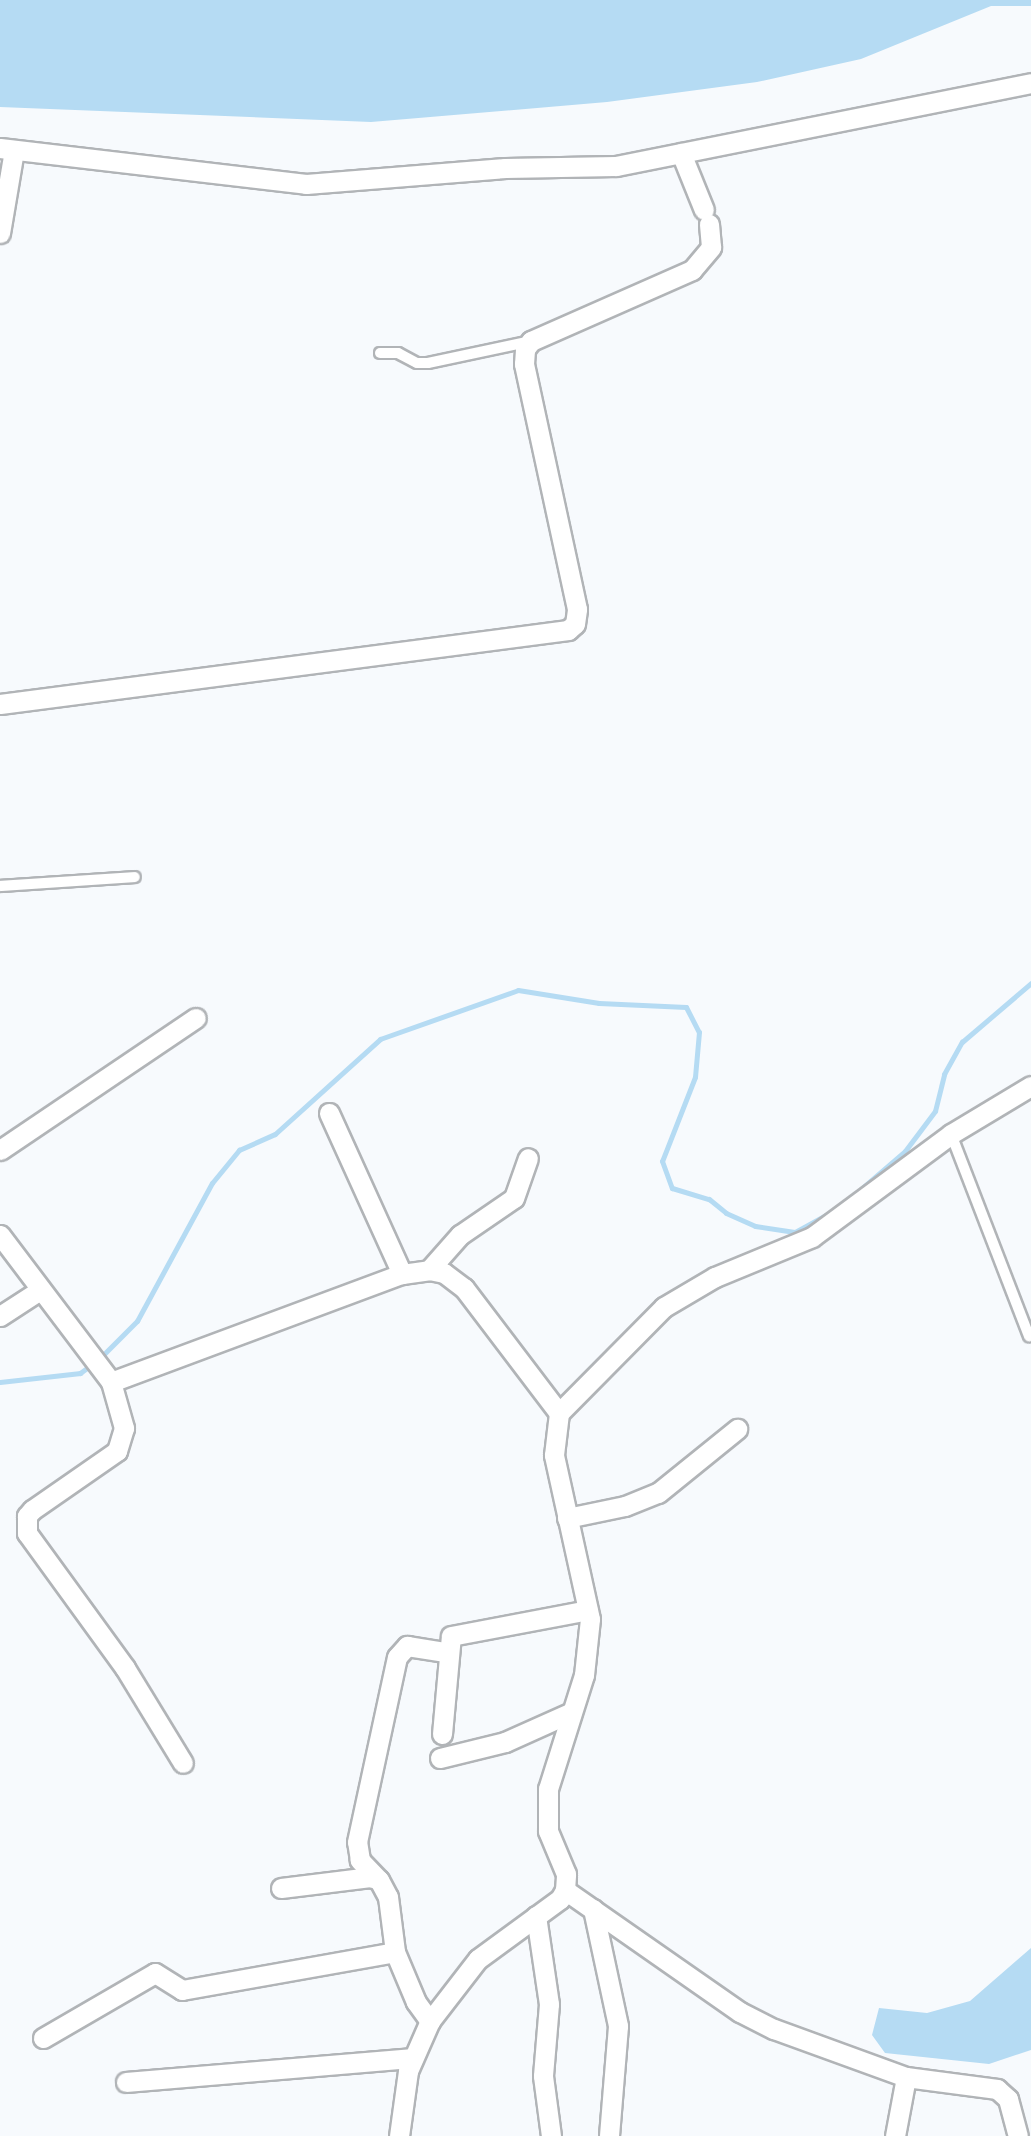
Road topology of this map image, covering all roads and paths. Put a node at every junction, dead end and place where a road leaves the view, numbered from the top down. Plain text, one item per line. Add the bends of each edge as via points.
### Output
1 (1031, 83) edge
2 (7, 149) edge
3 (681, 153) junction
4 (0, 233) edge
5 (531, 341) junction
6 (380, 353) dead end
7 (0, 704) edge
8 (135, 877) dead end
9 (0, 886) edge
10 (196, 1018) dead end
11 (1031, 1086) edge
12 (329, 1113) dead end
13 (951, 1135) junction
14 (0, 1150) edge
15 (528, 1158) dead end
16 (0, 1235) edge
17 (429, 1270) junction
18 (402, 1274) junction
19 (40, 1290) junction
20 (0, 1316) edge
21 (1029, 1336) dead end
22 (106, 1376) junction
23 (559, 1413) junction
24 (737, 1429) dead end
25 (567, 1517) junction
26 (588, 1610) junction
27 (446, 1651) junction
28 (572, 1712) junction
29 (442, 1734) dead end
30 (440, 1758) dead end
31 (183, 1763) dead end
32 (379, 1880) junction
33 (281, 1888) dead end
34 (565, 1890) junction
35 (593, 1909) junction
36 (536, 1916) junction
37 (396, 1952) junction
38 (430, 2021) junction
39 (43, 2038) dead end
40 (413, 2058) junction
41 (906, 2077) junction
42 (126, 2082) dead end
43 (399, 2136) edge
44 (551, 2136) edge
45 (609, 2136) edge
46 (895, 2136) edge
47 (1018, 2136) edge

1 - 3 street
2 - 3 street via 306,184 505,168 616,166
2 - 4 street
3 - 5 street via 707,217 711,247 692,270
5 - 6 lane via 428,363 416,363 398,353
5 - 7 street via 524,349 524,364 577,609 575,624 568,630
8 - 9 lane
10 - 14 street
11 - 13 street
12 - 18 street
13 - 21 lane
13 - 23 street via 812,1237 715,1277 664,1307
15 - 17 street via 514,1198 460,1235
16 - 19 street
17 - 18 street
17 - 23 street via 444,1273 464,1288
18 - 22 street
19 - 20 street
19 - 22 street
22 - 31 street via 124,1428 122,1445 32,1510 27,1516 27,1533 125,1668
23 - 25 street via 554,1455
24 - 25 street via 658,1493 625,1506
25 - 26 street
26 - 27 street via 456,1634 450,1636
26 - 28 street via 590,1649
27 - 29 street
27 - 32 street via 407,1646 397,1657 357,1842 360,1860
28 - 30 street via 505,1742
28 - 34 street via 548,1789 547,1808 554,1852 566,1874
32 - 33 street via 370,1877
32 - 37 street via 388,1897
34 - 35 street
34 - 36 street
35 - 41 street via 757,2021
35 - 45 street via 618,2026
36 - 38 street via 478,1959
36 - 44 street via 549,2004 543,2076
37 - 38 street via 416,2002
37 - 39 street via 182,1990 155,1973
38 - 40 street
40 - 42 street
40 - 43 street
41 - 46 street
41 - 47 street via 997,2089 1008,2099

